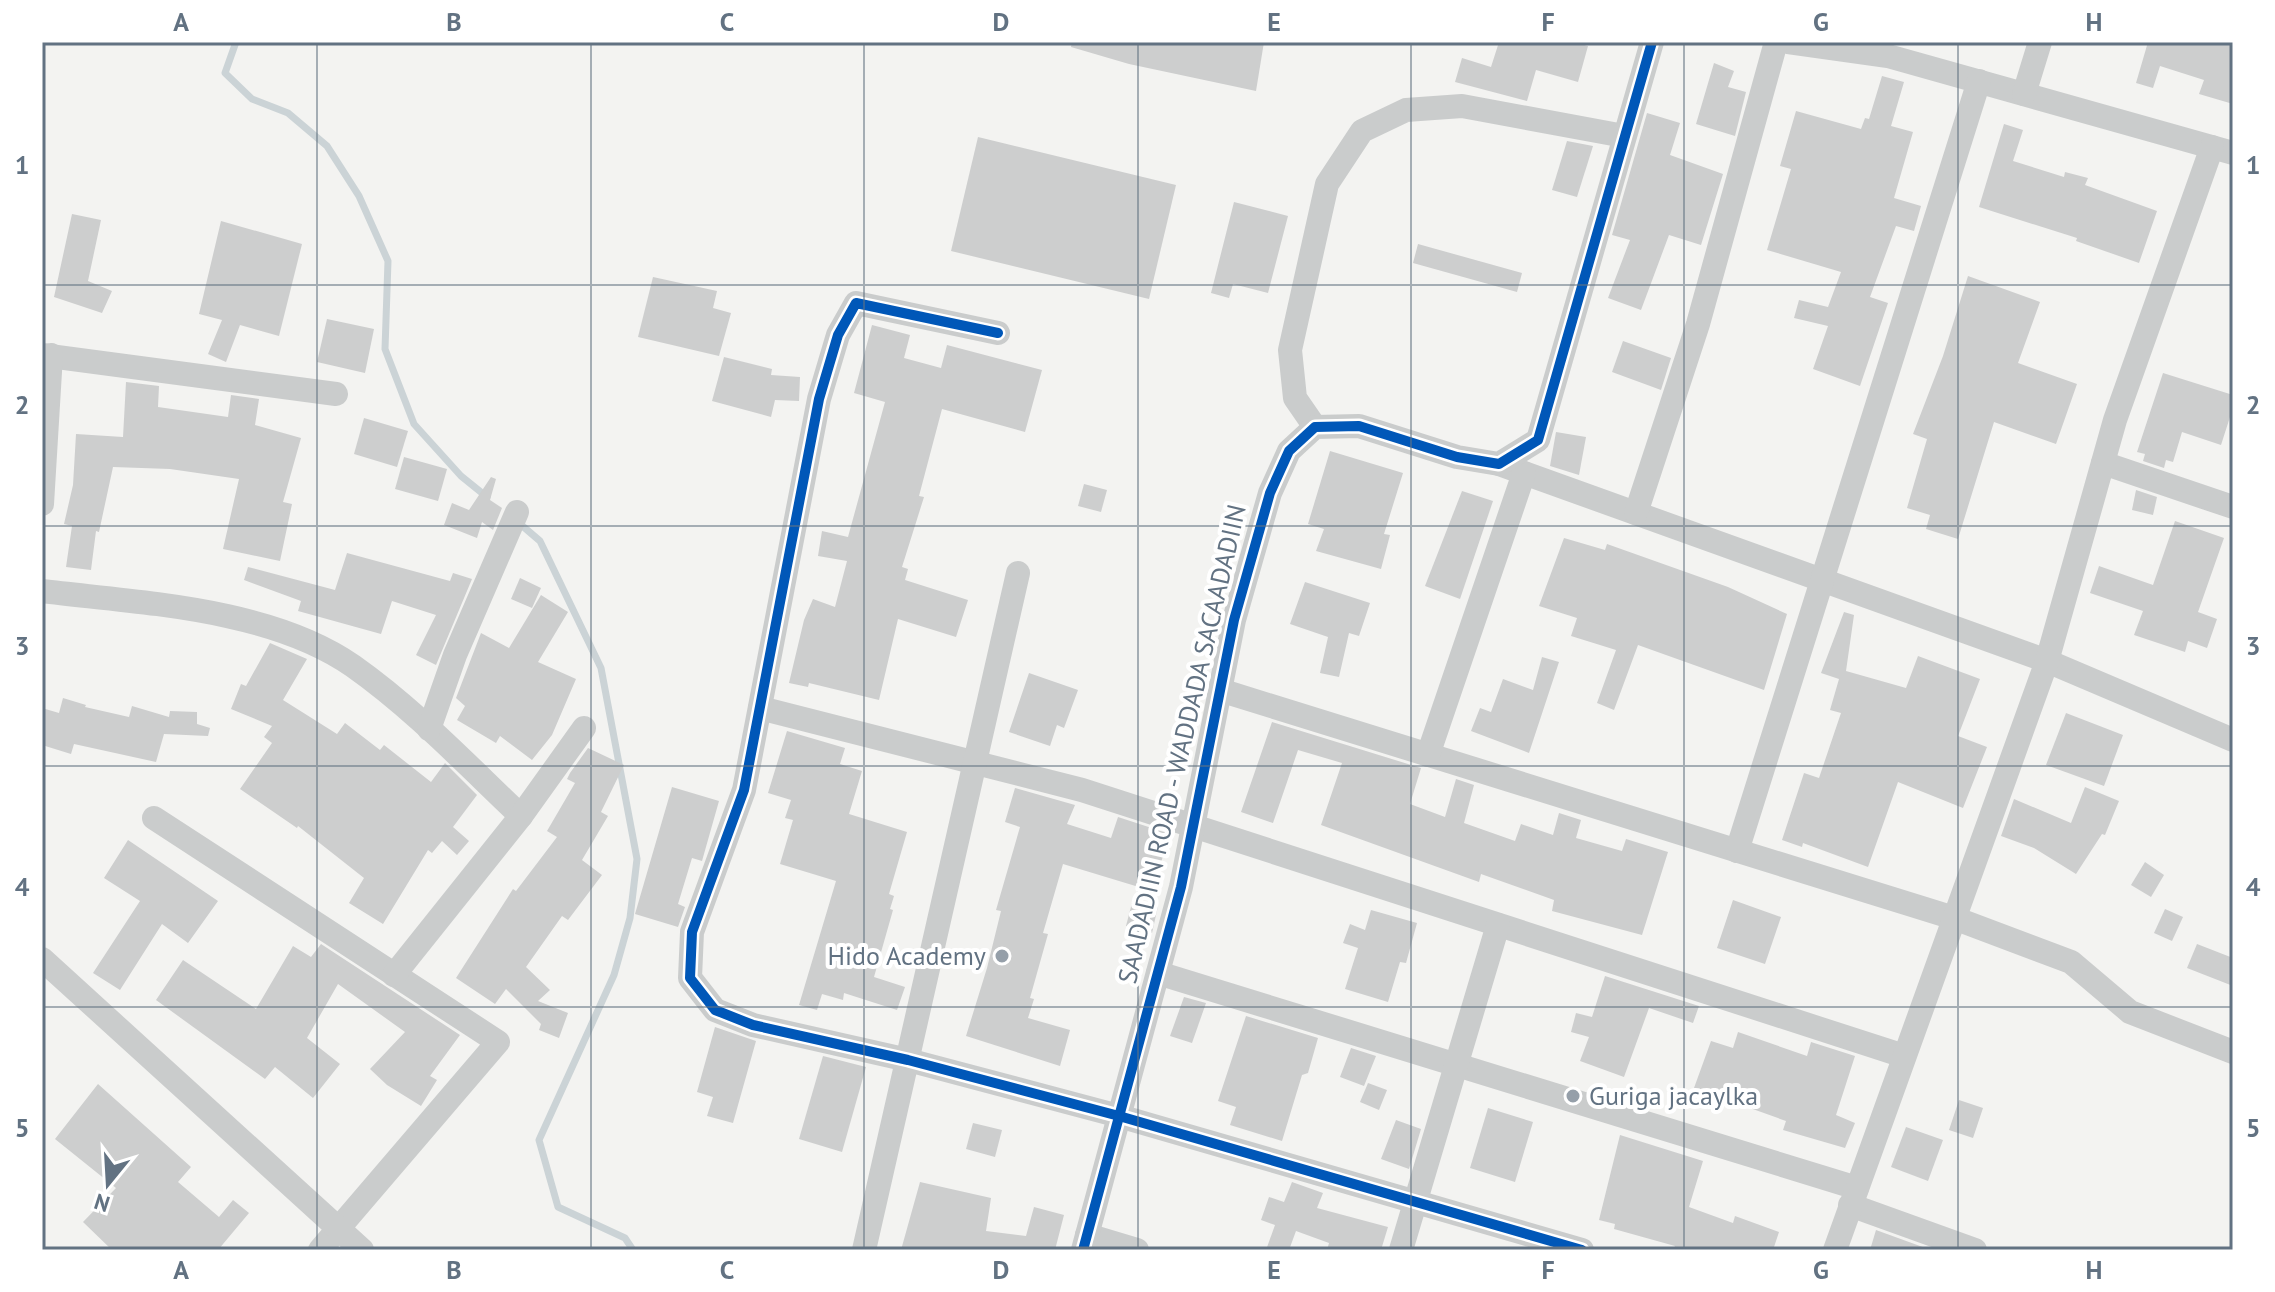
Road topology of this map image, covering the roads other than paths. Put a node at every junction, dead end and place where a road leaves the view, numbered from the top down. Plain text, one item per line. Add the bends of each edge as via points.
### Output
1 (1652, 42) edge
2 (1776, 42) edge
3 (1788, 42) edge
4 (2040, 42) edge
5 (1979, 81) junction
6 (2024, 94) junction
7 (1624, 136) junction
8 (2222, 150) edge
9 (998, 333) dead end
10 (47, 355) edge
11 (336, 394) dead end
12 (1315, 427) junction
13 (2103, 463) junction
14 (1499, 464) junction
15 (1524, 473) junction
16 (42, 504) edge
17 (2233, 507) edge
18 (517, 512) dead end
19 (1636, 513) junction
20 (1018, 573) dead end
21 (1823, 580) junction
22 (42, 591) edge
23 (2047, 661) junction
24 (1223, 691) junction
25 (760, 708) junction
26 (584, 728) dead end
27 (429, 729) junction
28 (2233, 740) edge
29 (1428, 755) junction
30 (974, 763) junction
31 (521, 816) junction
32 (154, 818) dead end
33 (1194, 828) junction
34 (1737, 851) junction
35 (1954, 918) junction
36 (1498, 925) junction
37 (42, 959) edge
38 (1158, 973) junction
39 (394, 975) junction
40 (2233, 1052) edge
41 (1904, 1056) junction
42 (908, 1060) junction
43 (1457, 1065) junction
44 (1119, 1116) junction
45 (1854, 1197) junction
46 (1416, 1203) junction
47 (338, 1229) junction
48 (1085, 1242) edge
49 (320, 1250) edge
50 (362, 1250) edge
51 (864, 1250) edge
52 (1137, 1250) edge
53 (1401, 1250) edge
54 (1582, 1250) edge
55 (1835, 1250) edge
56 (1975, 1250) edge

1 - 7 street
2 - 19 street via 1698,324
3 - 5 street via 1888,56
4 - 6 street
5 - 6 street
5 - 21 street
6 - 8 street
7 - 12 street via 1462,106 1406,110 1362,131 1327,184 1290,350 1295,398
7 - 14 street via 1538,440
8 - 13 street
9 - 25 street via 856,303 838,335 819,399
10 - 11 street
10 - 16 street
12 - 14 street via 1359,426 1457,457
12 - 24 street, SAADADIIN ROAD - WADDADA SACAADADIIN via 1289,451 1270,493 1234,620
13 - 17 street
13 - 23 street
14 - 15 street
15 - 19 street
15 - 29 street
18 - 27 street
19 - 21 street
20 - 30 street
21 - 23 street
21 - 34 street
22 - 27 street via 211,612 279,630 351,665
23 - 28 street
23 - 35 street
24 - 29 street
24 - 33 street, SAADADIIN ROAD - WADDADA SACAADADIIN
25 - 30 street
25 - 42 street via 744,790 692,932 690,978 715,1010 753,1025
26 - 31 street
27 - 31 street
29 - 34 street
30 - 33 street via 1033,775
30 - 42 street
31 - 39 street
32 - 39 street
33 - 36 street
33 - 38 street, SAADADIIN ROAD - WADDADA SACAADADIIN
34 - 35 street
35 - 40 street via 2071,962 2130,1012
35 - 41 street
36 - 41 street
36 - 43 street
37 - 47 street
38 - 43 street
38 - 44 street, SAADADIIN ROAD - WADDADA SACAADADIIN
39 - 47 street via 498,1042
41 - 45 street
42 - 44 street
42 - 51 street
43 - 45 street
43 - 46 street
44 - 46 street
44 - 48 street, SAADADIIN ROAD - WADDADA SACAADADIIN
45 - 55 street
45 - 56 street
46 - 53 street
46 - 54 street
47 - 49 street
47 - 50 street
48 - 52 street

